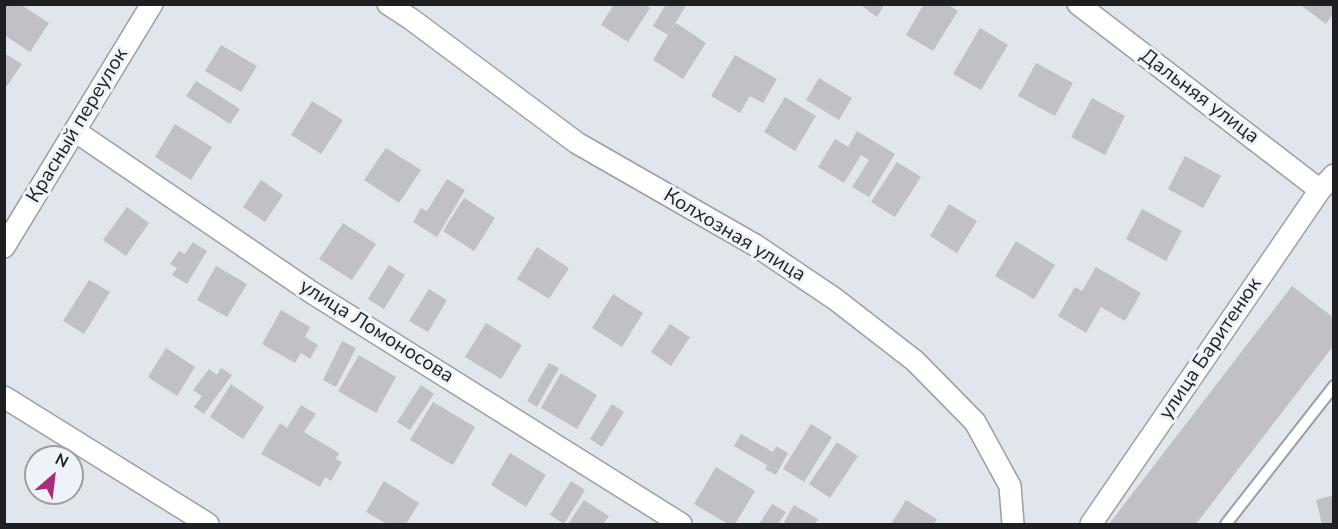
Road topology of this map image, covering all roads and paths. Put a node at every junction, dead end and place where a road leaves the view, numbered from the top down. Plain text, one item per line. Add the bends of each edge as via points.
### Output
1 (152, 4) edge
2 (388, 4) edge
3 (1079, 5) edge
4 (75, 131) junction
5 (1327, 183) edge
6 (4, 247) edge
7 (1334, 386) edge
8 (4, 397) edge
9 (208, 525) edge
10 (681, 525) edge
11 (1012, 525) edge
12 (1091, 525) edge
13 (1226, 525) edge

1 - 4 street, Красный переулок
2 - 11 street, Колхозная улица via 577,143 755,245 835,299 915,361 975,422 1010,486
3 - 5 street, Дальняя улица
4 - 6 street, Красный переулок
4 - 10 street, улица Ломоносова via 311,292
5 - 12 street, улица Баритенюк
7 - 13 lane
8 - 9 street

